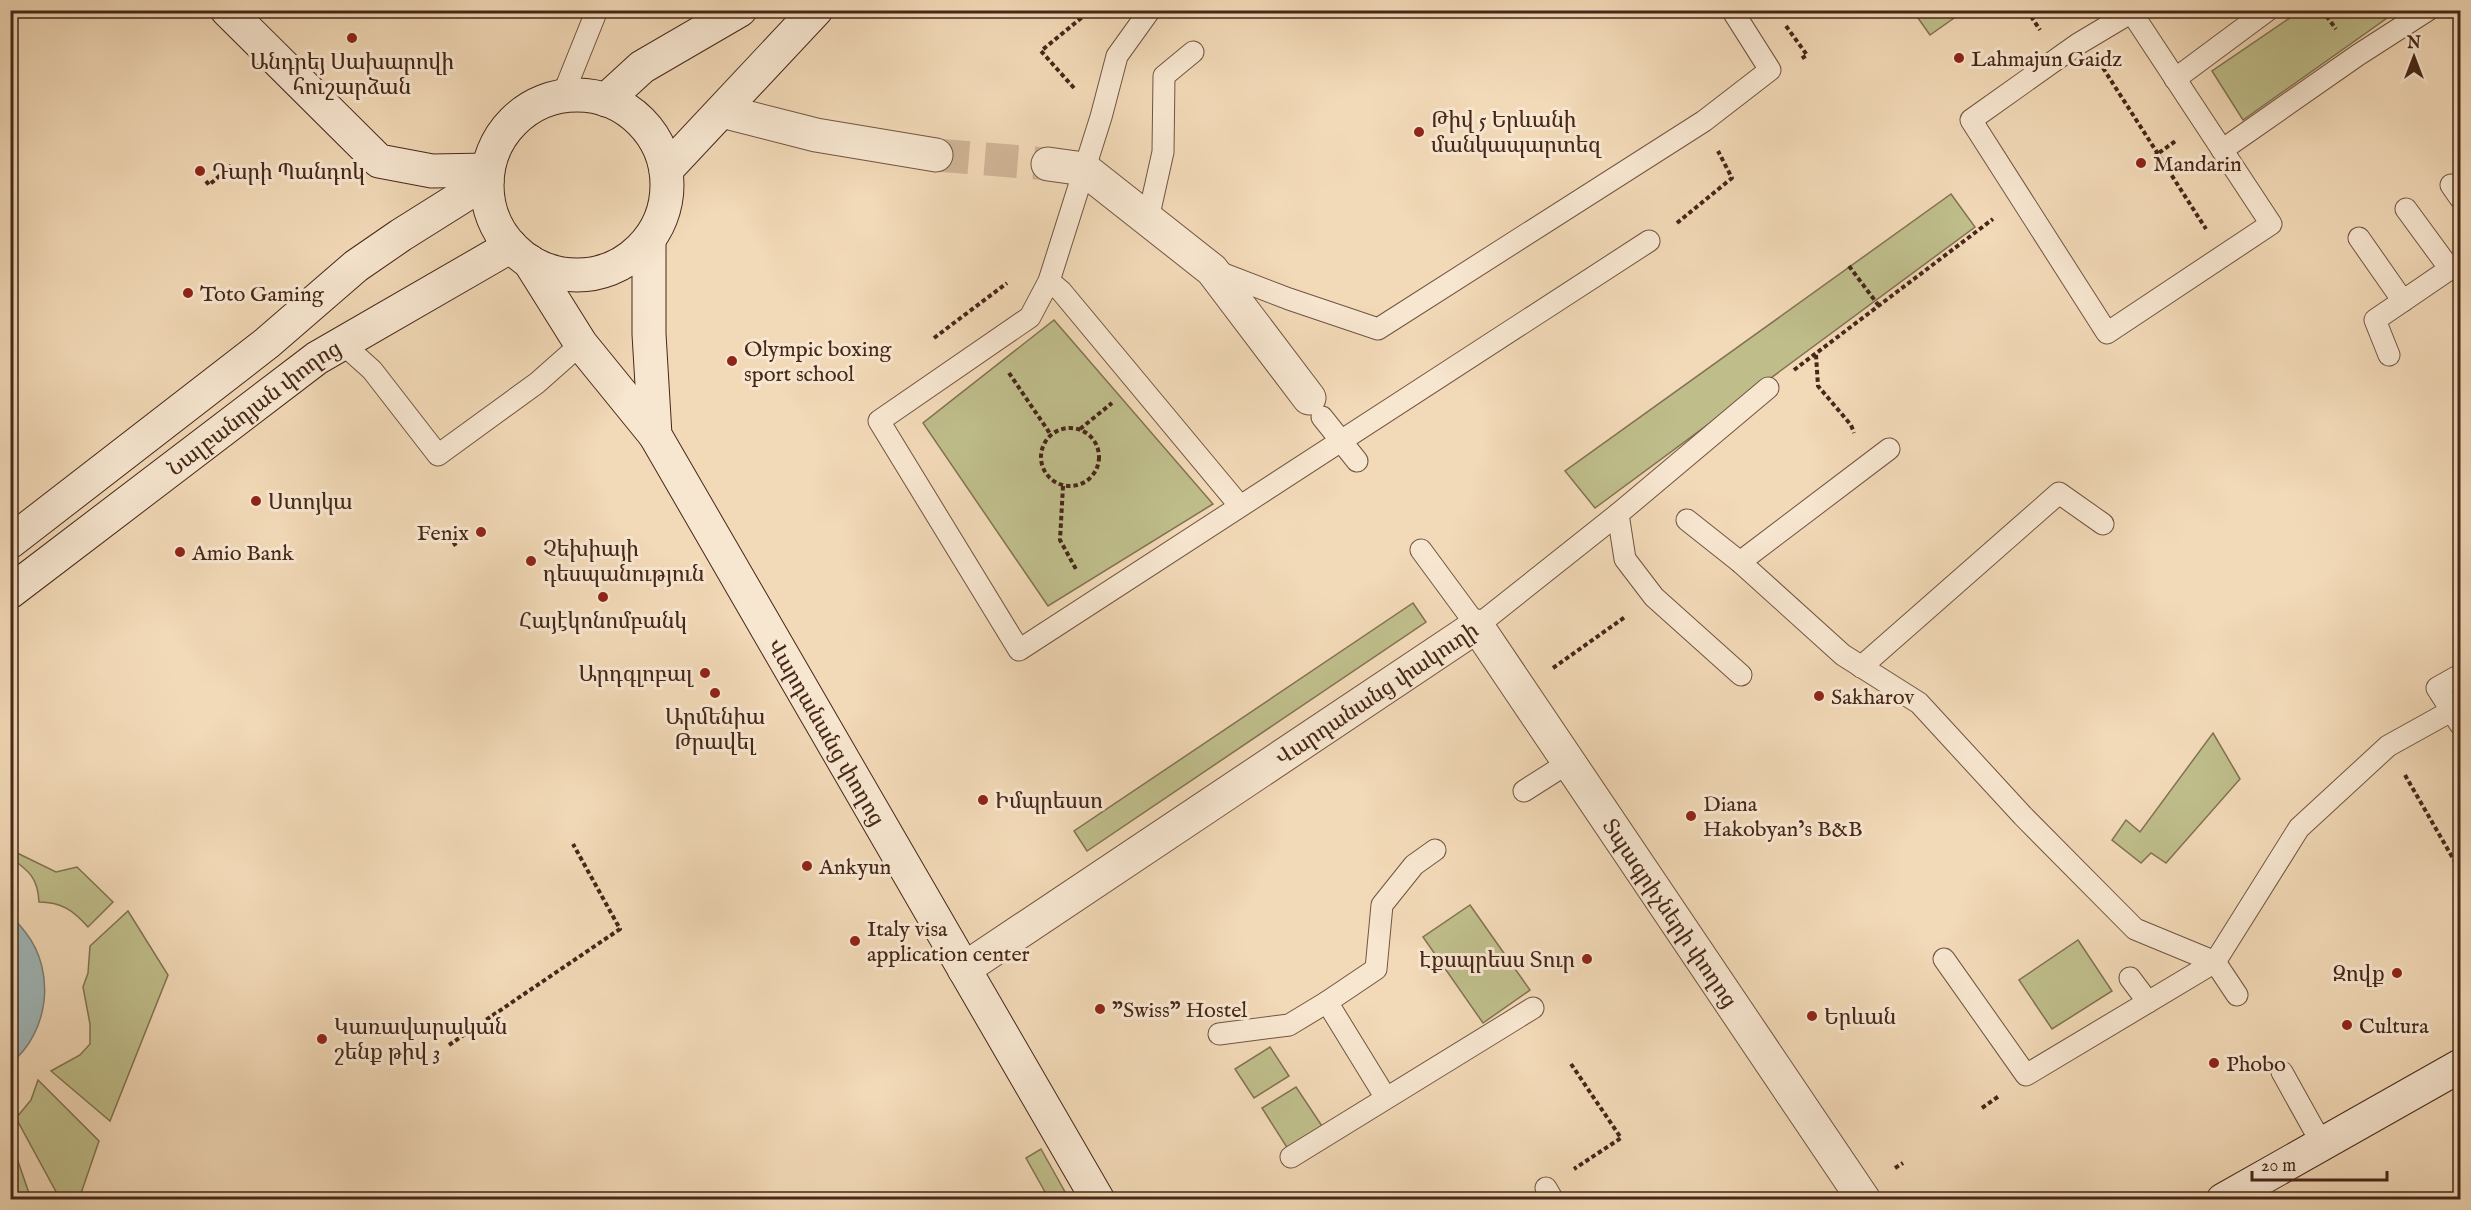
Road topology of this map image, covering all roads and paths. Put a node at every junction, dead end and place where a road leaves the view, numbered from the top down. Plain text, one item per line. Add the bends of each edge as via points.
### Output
1 (228, 10) edge
2 (597, 10) edge
3 (740, 10) edge
4 (816, 10) edge
5 (1091, 10) edge
6 (1150, 10) edge
7 (1732, 10) edge
8 (2268, 10) edge
9 (2428, 10) edge
10 (2130, 12) edge
11 (2085, 40) junction
12 (1193, 52) dead end
13 (2175, 79) junction
14 (562, 96) junction
15 (606, 99) junction
16 (722, 111) junction
17 (1101, 117) junction
18 (1704, 121) junction
19 (2222, 150) junction
20 (936, 155) tunnel mouth
21 (233, 164) dead end
22 (1048, 164) tunnel mouth
23 (1084, 169) junction
24 (666, 170) junction
25 (488, 175) junction
26 (206, 181) dead end
27 (2020, 198) junction
28 (2406, 209) dead end
29 (1148, 219) junction
30 (1672, 226) dead end
31 (2359, 238) dead end
32 (649, 240) junction
33 (1648, 241) dead end
34 (520, 253) junction
35 (2223, 255) junction
36 (2455, 265) edge
37 (1849, 266) dead end
38 (1212, 270) junction
39 (1015, 277) dead end
40 (1049, 281) junction
41 (2403, 301) junction
42 (1879, 306) junction
43 (929, 342) dead end
44 (342, 344) junction
45 (581, 344) junction
46 (989, 346) junction
47 (1816, 354) junction
48 (2389, 356) dead end
49 (1793, 371) dead end
50 (1768, 388) dead end
51 (1316, 407) joint
52 (655, 435) junction
53 (1051, 435) junction
54 (1341, 443) junction
55 (1889, 449) dead end
56 (1357, 461) dead end
57 (1868, 464) junction
58 (1063, 486) junction
59 (1240, 506) junction
60 (1618, 514) junction
61 (1687, 520) dead end
62 (2103, 524) dead end
63 (446, 529) dead end
64 (10, 542) edge
65 (457, 548) dead end
66 (1421, 550) dead end
67 (1740, 562) junction
68 (10, 592) edge
69 (1654, 597) junction
70 (1095, 602) junction
71 (1478, 626) junction
72 (1861, 667) junction
73 (1547, 672) dead end
74 (1741, 675) dead end
75 (2460, 675) edge
76 (2456, 717) edge
77 (2388, 746) junction
78 (1568, 763) junction
79 (1524, 791) dead end
80 (573, 844) dead end
81 (1435, 850) dead end
82 (2458, 867) dead end
83 (1944, 959) dead end
84 (2215, 962) junction
85 (964, 969) junction
86 (2130, 978) dead end
87 (2238, 995) dead end
88 (1328, 1002) junction
89 (2148, 1002) junction
90 (1533, 1008) dead end
91 (1219, 1034) dead end
92 (449, 1045) dead end
93 (1571, 1064) dead end
94 (2460, 1066) edge
95 (2282, 1072) dead end
96 (1386, 1098) junction
97 (2322, 1144) junction
98 (1291, 1157) dead end
99 (1903, 1163) dead end
100 (1895, 1168) dead end
101 (1549, 1194) edge
102 (1098, 1200) edge
103 (1864, 1200) edge
104 (2223, 1200) edge

1 - 25 street via 379,161 432,171
2 - 14 lane
3 - 15 street via 642,67
4 - 16 street
5 - 17 path via 1041,51
6 - 17 lane via 1118,56
7 - 18 lane via 1770,70
8 - 13 lane
9 - 19 lane
10 - 11 lane
10 - 13 lane
11 - 27 lane via 1971,120
11 - 35 path
12 - 29 lane via 1164,76 1163,153
13 - 19 lane
14 - 15 street
14 - 25 street via 541,102 506,129 495,148
15 - 24 street via 646,127 659,147
16 - 20 street via 816,135
16 - 24 street
17 - 23 lane
18 - 30 path via 1732,178
18 - 38 lane via 1378,328
19 - 35 lane via 2271,224
21 - 26 path via 209,185
22 - 23 street
23 - 29 street
23 - 40 lane
24 - 32 street via 667,195
25 - 34 street via 492,216 500,232
25 - 64 street, Նալբանդյան փողոց via 356,266 267,344
27 - 35 lane via 2107,333
27 - 42 path
28 - 36 lane
29 - 38 street
31 - 41 lane
32 - 34 street via 629,258 605,270 578,275 551,270
32 - 52 street, Վարդանանց փողոց
33 - 54 lane
34 - 44 street, Նալբանդյան փողոց
34 - 45 street
36 - 41 lane
37 - 42 path
38 - 51 street
39 - 43 path
40 - 46 lane via 1030,317
40 - 59 lane
41 - 48 lane via 2375,320
42 - 47 path
44 - 45 lane via 372,370 438,455 537,383
44 - 68 street, Նալբանդյան փողոց via 293,376
45 - 52 street
46 - 53 path
46 - 70 lane via 879,421 1019,650
47 - 49 path
47 - 57 path via 1818,386 1851,425
50 - 60 lane, Վարդանանց փակուղի
51 - 54 lane
52 - 85 street, Վարդանանց փողոց
53 - 58 path via 1042,447 1041,464 1049,478
53 - 58 path via 1065,428 1080,429 1092,437 1099,450 1099,465 1092,478 1079,485
54 - 56 lane
54 - 59 lane
55 - 57 lane
57 - 67 lane
58 - 70 path via 1060,540
59 - 70 lane
60 - 69 lane via 1624,559
60 - 71 lane, Վարդանանց փակուղի
61 - 67 lane
62 - 72 lane via 2060,494
63 - 65 path
66 - 71 lane
67 - 72 lane
69 - 73 path
69 - 74 lane
71 - 78 street, Տպագրիչների փողոց
71 - 85 street, Վարդանանց փակուղի
72 - 84 lane via 1919,703 2135,929
75 - 76 lane via 2437,688
76 - 77 lane
77 - 82 path
77 - 84 lane via 2299,828
78 - 79 lane
78 - 103 street, Տպագրիչների փողոց
80 - 92 path via 620,929
81 - 88 lane via 1414,865 1382,905 1376,969
83 - 89 lane via 2026,1076
84 - 87 lane
84 - 89 lane
85 - 102 street, Վարդանանց փողոց
86 - 89 lane
88 - 91 lane via 1289,1026
88 - 96 lane
90 - 96 lane
93 - 101 path via 1620,1138
94 - 97 street
95 - 97 lane
96 - 98 lane
97 - 104 street
99 - 100 path

